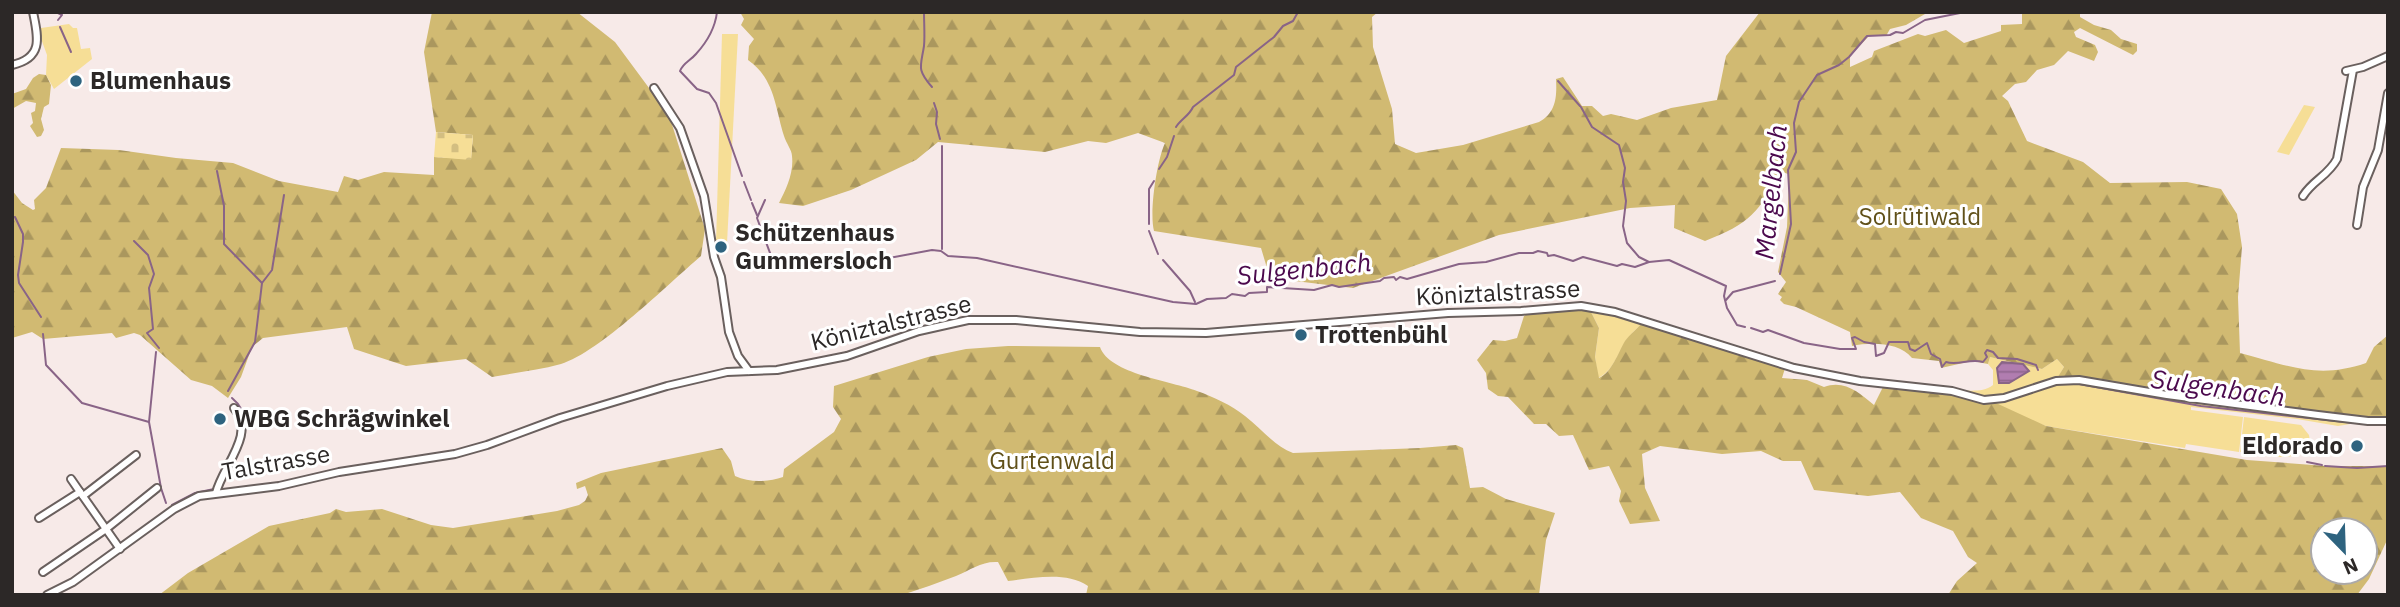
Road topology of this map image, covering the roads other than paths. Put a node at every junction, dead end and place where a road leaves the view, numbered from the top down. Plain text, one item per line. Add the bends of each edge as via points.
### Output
1 (33, 12) edge
2 (2388, 58) edge
3 (12, 65) edge
4 (654, 88) dead end
5 (2388, 93) edge
6 (2304, 196) dead end
7 (2357, 225) dead end
8 (738, 355) junction
9 (749, 371) junction
10 (727, 372) junction
11 (234, 408) dead end
12 (2388, 421) edge
13 (535, 427) joint
14 (136, 455) dead end
15 (71, 479) dead end
16 (157, 488) dead end
17 (217, 489) junction
18 (81, 494) junction
19 (39, 519) dead end
20 (106, 529) junction
21 (120, 549) junction
22 (43, 572) dead end
23 (47, 595) edge

1 - 3 street via 36,48 27,60
2 - 6 street via 2349,70 2337,159
4 - 8 street via 680,128 704,195 729,332
5 - 7 street
8 - 9 street
8 - 10 street
9 - 10 street, Köniztalstrasse
9 - 12 street, Köniztalstrasse via 847,356 968,320 1206,333 1581,306 1615,312 1794,368 1872,383 1952,391 1984,400 2056,381 2079,380
10 - 13 street, Köniztalstrasse via 613,401
11 - 17 street via 241,418 241,435
13 - 17 street, Talstrasse via 455,454 279,486
14 - 18 street
15 - 18 street
16 - 20 street
17 - 21 street, Talstrasse via 183,504
18 - 19 street
18 - 20 street
20 - 21 street
20 - 22 street
21 - 23 street, Talstrasse

